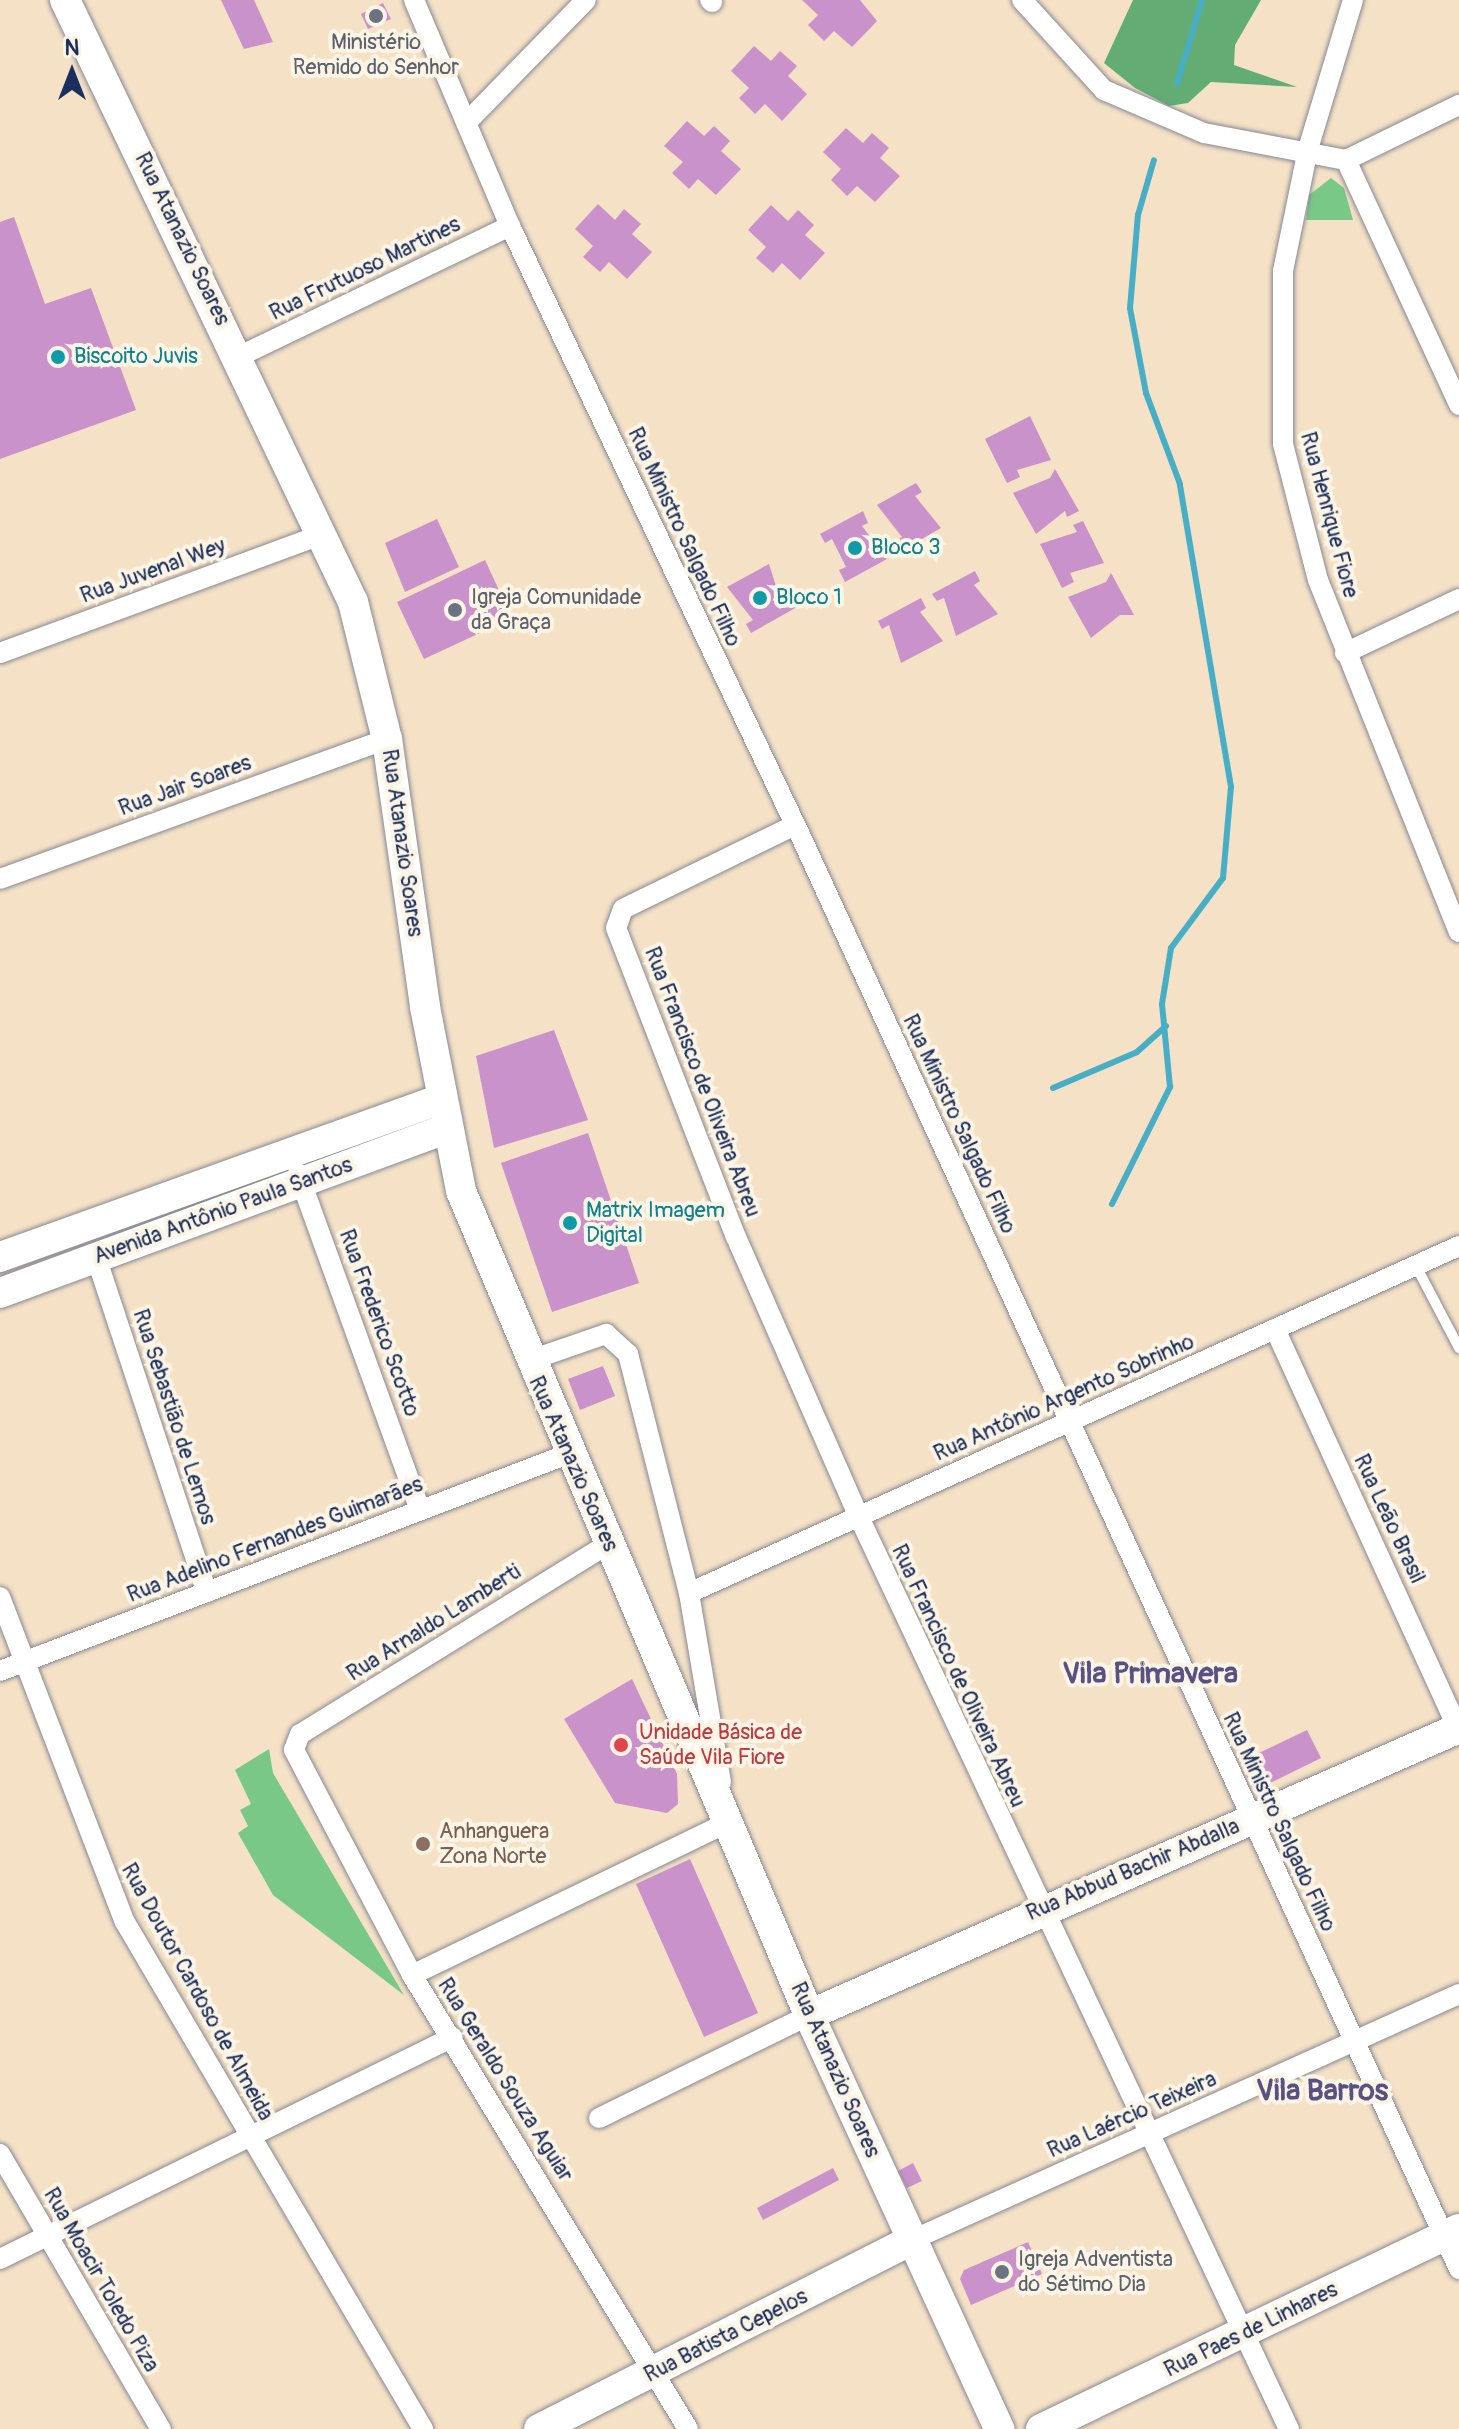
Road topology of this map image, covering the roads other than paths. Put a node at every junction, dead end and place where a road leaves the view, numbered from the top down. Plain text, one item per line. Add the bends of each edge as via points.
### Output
1 (414, 0) edge
2 (586, 0) edge
3 (1022, 0) edge
4 (1353, 0) edge
5 (75, 4) edge
6 (1459, 105) edge
7 (467, 122) junction
8 (1308, 149) junction
9 (1346, 160) junction
10 (510, 226) junction
11 (240, 356) junction
12 (1459, 405) edge
13 (323, 534) junction
14 (1459, 599) edge
15 (0, 653) edge
16 (1345, 653) junction
17 (387, 739) junction
18 (795, 825) junction
19 (0, 879) edge
20 (1453, 901) edge
21 (1459, 932) edge
22 (442, 1099) junction
23 (446, 1129) junction
24 (296, 1168) junction
25 (1459, 1246) edge
26 (0, 1257) edge
27 (96, 1257) junction
28 (1416, 1266) junction
29 (0, 1293) edge
30 (1275, 1329) junction
31 (1459, 1348) edge
32 (528, 1361) junction
33 (1069, 1422) junction
34 (568, 1454) junction
35 (420, 1510) junction
36 (859, 1517) junction
37 (608, 1544) junction
38 (207, 1592) junction
39 (689, 1593) junction
40 (0, 1597) edge
41 (22, 1663) junction
42 (0, 1671) edge
43 (694, 1702) junction
44 (1459, 1729) edge
45 (294, 1750) joint
46 (1251, 1819) junction
47 (727, 1823) junction
48 (1039, 1910) junction
49 (412, 1975) junction
50 (1459, 1994) edge
51 (809, 2015) junction
52 (453, 2037) junction
53 (1353, 2041) junction
54 (599, 2118) dead end
55 (1149, 2133) junction
56 (249, 2138) junction
57 (0, 2154) edge
58 (1452, 2232) edge
59 (48, 2236) junction
60 (912, 2240) junction
61 (0, 2259) edge
62 (1459, 2269) edge
63 (1245, 2335) junction
64 (654, 2373) junction
65 (161, 2429) edge
66 (423, 2429) edge
67 (539, 2429) edge
68 (688, 2429) edge
69 (999, 2429) edge
70 (1041, 2429) edge
71 (1289, 2429) edge

1 - 7 street, Rua Ministro Salgado Filho
2 - 7 street
3 - 8 street via 1104,90 1142,112 1204,133
4 - 8 street, Rua Henrique Fiore
5 - 11 main road, Rua Atanazio Soares
6 - 9 street
7 - 10 street, Rua Ministro Salgado Filho
8 - 9 street
8 - 16 street, Rua Henrique Fiore via 1283,271 1279,404 1290,480
9 - 12 street
10 - 11 street, Rua Frutuoso Martines
10 - 18 street, Rua Ministro Salgado Filho
11 - 13 main road, Rua Atanazio Soares
13 - 15 street, Rua Juvenal Wey
13 - 17 main road, Rua Atanazio Soares via 353,602
14 - 16 street
16 - 20 street, Rua Henrique Fiore
17 - 19 street, Rua Jair Soares
17 - 22 main road, Rua Atanazio Soares
18 - 33 street, Rua Ministro Salgado Filho
18 - 36 street, Rua Francisco de Oliveira Abreu via 623,909 616,928 736,1237
20 - 21 street, Rua Henrique Fiore
22 - 23 main road, Rua Atanazio Soares
22 - 24 main road, Avenida Antônio Paula Santos
23 - 24 main road, Avenida Antônio Paula Santos
23 - 32 main road, Rua Atanazio Soares via 461,1191
24 - 26 main road, Avenida Antônio Paula Santos
24 - 27 main road, Avenida Antônio Paula Santos
24 - 35 street, Rua Frederico Scotto
25 - 28 street, Rua Antônio Argento Sobrinho
27 - 29 main road, Avenida Antônio Paula Santos
27 - 38 street, Rua Sebastião de Lemos
28 - 30 street, Rua Antônio Argento Sobrinho
28 - 31 lane
30 - 33 street, Rua Antônio Argento Sobrinho
30 - 44 street, Rua Leão Brasil
32 - 34 main road, Rua Atanazio Soares
32 - 39 street via 606,1334 619,1339
33 - 36 street, Rua Antônio Argento Sobrinho
33 - 46 street, Rua Ministro Salgado Filho
34 - 35 street, Rua Adelino Fernandes Guimarães
34 - 37 main road, Rua Atanazio Soares
35 - 38 street, Rua Adelino Fernandes Guimarães
36 - 39 street, Rua Antônio Argento Sobrinho
36 - 48 street, Rua Francisco de Oliveira Abreu
37 - 43 main road, Rua Atanazio Soares
37 - 45 street, Rua Arnaldo Lamberti via 300,1734
38 - 41 street, Rua Adelino Fernandes Guimarães
39 - 43 street
40 - 41 street, Rua Doutor Cardoso de Almeida
41 - 42 street, Rua Adelino Fernandes Guimarães
41 - 56 street, Rua Doutor Cardoso de Almeida via 125,1922
43 - 47 main road, Rua Atanazio Soares
44 - 46 main road, Rua Abbud Bachir Abdalla
45 - 49 street, Rua Geraldo Souza Aguiar
46 - 48 main road, Rua Abbud Bachir Abdalla
46 - 53 street, Rua Ministro Salgado Filho
47 - 49 street
47 - 51 main road, Rua Atanazio Soares
48 - 51 main road, Rua Abbud Bachir Abdalla
48 - 55 street, Rua Francisco de Oliveira Abreu
49 - 52 street, Rua Geraldo Souza Aguiar
50 - 53 street, Rua Laércio Teixeira
51 - 54 street
51 - 60 main road, Rua Atanazio Soares
52 - 56 street
52 - 64 street, Rua Geraldo Souza Aguiar
53 - 55 street, Rua Laércio Teixeira
53 - 58 street, Rua Ministro Salgado Filho
55 - 60 street, Rua Laércio Teixeira
55 - 63 street, Rua Francisco de Oliveira Abreu
56 - 59 street
56 - 66 street, Rua Doutor Cardoso de Almeida via 268,2158
57 - 59 street, Rua Moacir Toledo Piza
58 - 62 street, Rua Ministro Salgado Filho
58 - 63 main road, Rua Paes de Linhares
59 - 61 street
59 - 65 street, Rua Moacir Toledo Piza
60 - 64 main road, Rua Batista Cepelos
60 - 69 main road, Rua Atanazio Soares
63 - 70 main road, Rua Paes de Linhares
63 - 71 street, Rua Francisco de Oliveira Abreu
64 - 67 main road, Rua Batista Cepelos
64 - 68 street, Rua Geraldo Souza Aguiar

